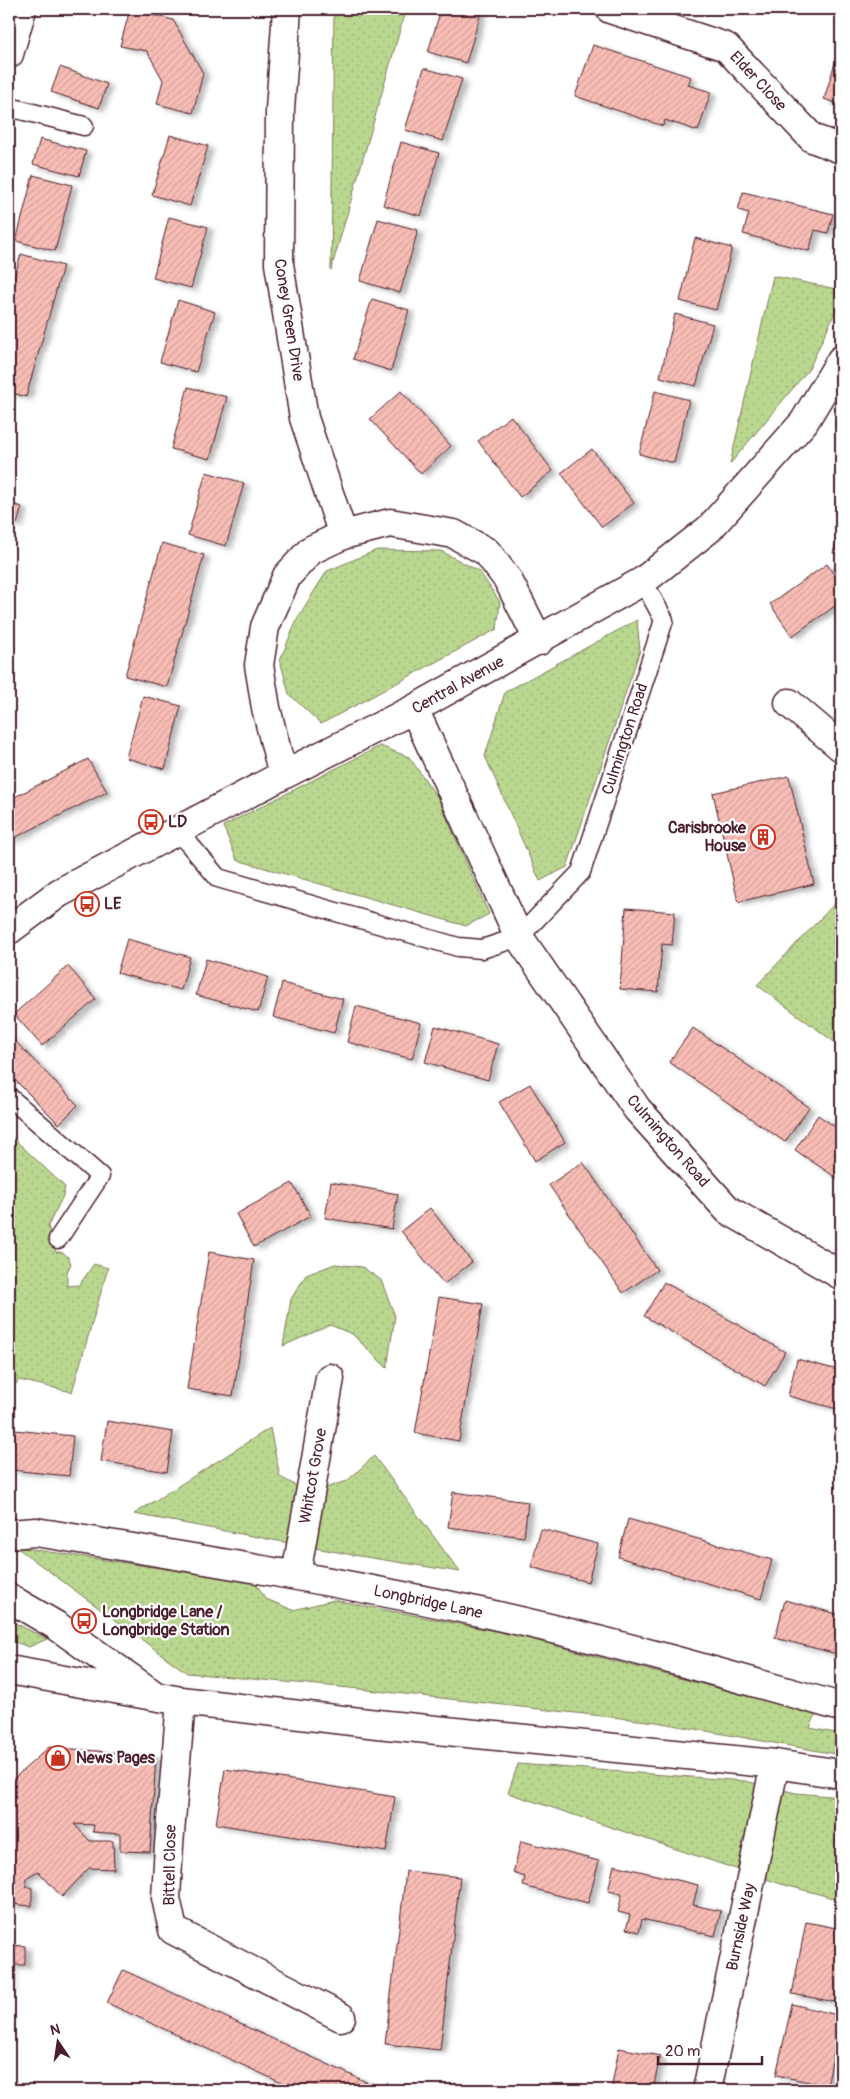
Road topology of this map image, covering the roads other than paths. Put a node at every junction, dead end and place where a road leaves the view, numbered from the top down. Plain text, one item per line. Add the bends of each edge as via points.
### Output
1 (22, 9) edge
2 (287, 9) edge
3 (610, 9) edge
4 (9, 54) edge
5 (9, 107) edge
6 (84, 126) dead end
7 (841, 149) edge
8 (841, 360) edge
9 (343, 535) junction
10 (643, 581) junction
11 (539, 641) junction
12 (789, 703) dead end
13 (414, 709) junction
14 (841, 746) edge
15 (283, 775) junction
16 (178, 830) junction
17 (9, 930) edge
18 (519, 937) junction
19 (9, 1097) edge
20 (58, 1239) dead end
21 (841, 1276) edge
22 (330, 1378) dead end
23 (9, 1534) edge
24 (296, 1575) junction
25 (9, 1598) edge
26 (9, 1670) edge
27 (154, 1695) junction
28 (181, 1701) junction
29 (841, 1707) edge
30 (775, 1764) junction
31 (841, 1774) edge
32 (341, 2017) dead end
33 (707, 2090) edge

1 - 4 street
2 - 9 street, Coney Green Drive via 280,110 279,264 304,418
3 - 7 street, Elder Close via 726,47 812,138
5 - 6 lane
8 - 10 street, Central Avenue via 804,422 709,530
9 - 11 street via 390,523 454,534 487,552 508,580
9 - 15 street via 311,550 287,576 265,626 259,665
10 - 11 street, Central Avenue
10 - 18 lane, Culmington Road via 664,620 584,864 581,872
11 - 13 street, Central Avenue
12 - 14 street
13 - 15 street, Central Avenue
13 - 18 street, Culmington Road
15 - 16 street, Central Avenue
16 - 17 street, Central Avenue via 59,893
16 - 18 lane, Culmington Road via 218,878 458,947 482,949
18 - 21 street, Culmington Road via 637,1109 728,1210
19 - 20 lane via 100,1176
22 - 24 street, Whitcot Grove
23 - 24 street, Longbridge Lane via 36,1532
24 - 29 street, Longbridge Lane via 490,1614
25 - 27 street via 57,1626
26 - 27 street
27 - 28 street
28 - 30 street
28 - 32 street, Bittell Close via 166,1898 173,1930
30 - 31 street
30 - 33 street, Burnside Way

